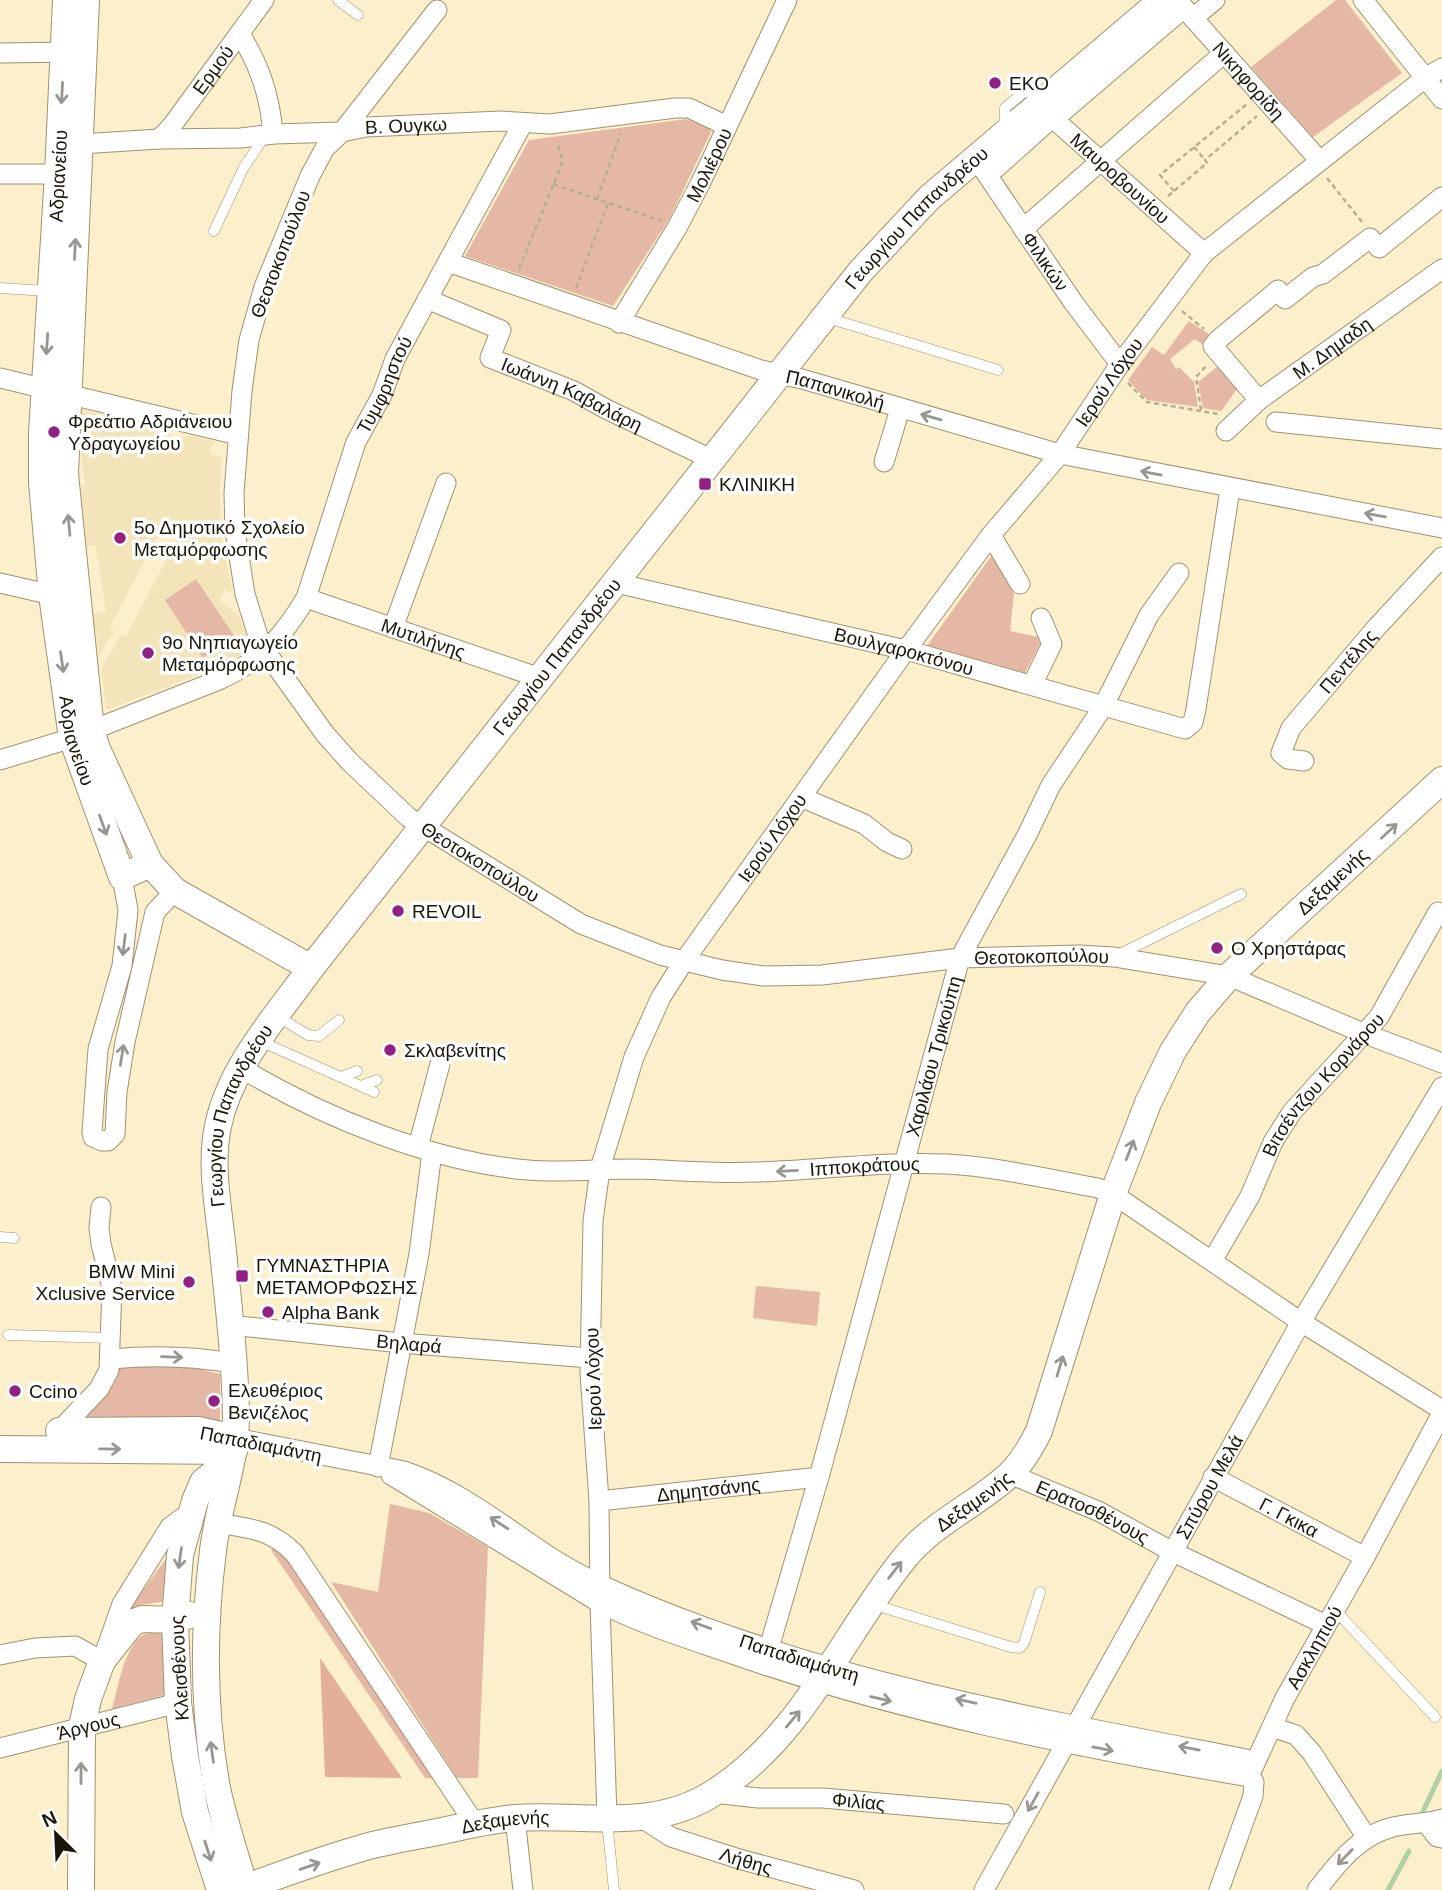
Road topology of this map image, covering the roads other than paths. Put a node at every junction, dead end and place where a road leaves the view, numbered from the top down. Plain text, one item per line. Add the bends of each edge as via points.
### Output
1 (66, 0) edge
2 (86, 0) edge
3 (264, 0) edge
4 (338, 0) edge
5 (787, 0) edge
6 (1215, 0) edge
7 (1363, 0) edge
8 (1179, 6) edge
9 (437, 10) dead end
10 (358, 15) dead end
11 (240, 34) junction
12 (74, 52) junction
13 (0, 53) edge
14 (1224, 53) junction
15 (1434, 73) edge
16 (1442, 99) edge
17 (1048, 109) junction
18 (523, 123) junction
19 (727, 126) junction
20 (342, 132) junction
21 (269, 134) junction
22 (159, 139) junction
23 (80, 144) junction
24 (1102, 161) junction
25 (985, 163) junction
26 (1318, 163) junction
27 (0, 174) edge
28 (69, 174) junction
29 (1442, 197) edge
30 (1023, 229) junction
31 (214, 231) dead end
32 (1204, 253) junction
33 (448, 262) junction
34 (1442, 269) edge
35 (0, 288) edge
36 (51, 291) junction
37 (427, 299) junction
38 (824, 317) junction
39 (619, 323) junction
40 (1118, 368) junction
41 (998, 370) dead end
42 (780, 373) junction
43 (0, 378) edge
44 (57, 391) junction
45 (1259, 400) junction
46 (900, 409) junction
47 (1276, 422) dead end
48 (1232, 425) road end
49 (238, 435) junction
50 (1442, 439) edge
51 (1060, 454) junction
52 (713, 460) junction
53 (884, 462) dead end
54 (446, 483) dead end
55 (1230, 489) junction
56 (1442, 528) edge
57 (991, 535) junction
58 (1442, 557) edge
59 (1179, 573) dead end
60 (0, 583) edge
61 (616, 583) junction
62 (1020, 584) dead end
63 (64, 594) junction
64 (306, 598) junction
65 (1041, 618) dead end
66 (393, 628) junction
67 (906, 650) junction
68 (266, 652) junction
69 (540, 678) junction
70 (1032, 685) junction
71 (1103, 707) junction
72 (81, 734) junction
73 (0, 760) edge
74 (1304, 761) dead end
75 (1437, 792) edge
76 (801, 797) junction
77 (421, 827) junction
78 (902, 849) dead end
79 (150, 864) junction
80 (122, 877) junction
81 (174, 891) junction
82 (1241, 894) dead end
83 (128, 910) junction
84 (155, 912) junction
85 (1438, 912) dead end
86 (1114, 957) junction
87 (960, 958) junction
88 (684, 961) junction
89 (311, 968) junction
90 (1229, 976) junction
91 (277, 1016) junction
92 (339, 1020) dead end
93 (1363, 1033) junction
94 (259, 1041) junction
95 (1442, 1063) edge
96 (440, 1064) dead end
97 (241, 1068) junction
98 (357, 1071) dead end
99 (341, 1077) junction
100 (377, 1080) dead end
101 (361, 1086) junction
102 (1442, 1087) edge
103 (94, 1090) junction
104 (117, 1092) junction
105 (374, 1092) dead end
106 (425, 1149) junction
107 (904, 1164) junction
108 (600, 1169) junction
109 (1113, 1194) junction
110 (101, 1207) dead end
111 (0, 1237) edge
112 (14, 1238) dead end
113 (1212, 1261) junction
114 (1301, 1322) junction
115 (230, 1325) junction
116 (8, 1335) dead end
117 (112, 1338) junction
118 (401, 1343) junction
119 (590, 1357) junction
120 (111, 1359) junction
121 (232, 1363) junction
122 (1442, 1411) edge
123 (51, 1439) junction
124 (0, 1448) edge
125 (234, 1449) junction
126 (378, 1467) junction
127 (1010, 1474) junction
128 (819, 1477) junction
129 (1213, 1477) junction
130 (599, 1501) junction
131 (192, 1511) junction
132 (216, 1523) junction
133 (1171, 1551) junction
134 (1365, 1557) junction
135 (1040, 1592) dead end
136 (599, 1593) junction
137 (871, 1604) junction
138 (205, 1611) junction
139 (1331, 1618) junction
140 (174, 1620) junction
141 (0, 1655) edge
142 (766, 1657) junction
143 (102, 1661) junction
144 (826, 1676) junction
145 (178, 1703) junction
146 (1435, 1717) dead end
147 (82, 1726) junction
148 (1272, 1727) junction
149 (1070, 1734) junction
150 (0, 1748) edge
151 (1252, 1769) junction
152 (715, 1793) junction
153 (1004, 1814) dead end
154 (515, 1818) junction
155 (607, 1818) junction
156 (643, 1819) junction
157 (1435, 1821) edge
158 (475, 1824) junction
159 (1367, 1838) junction
160 (1442, 1838) edge
161 (238, 1889) edge
162 (81, 1890) edge
163 (523, 1890) edge
164 (614, 1890) edge
165 (853, 1890) edge
166 (984, 1890) edge
167 (1219, 1890) edge
168 (1317, 1890) edge

1 - 12 main road, Αδριανείου
2 - 12 main road, Αδριανείου
3 - 11 street, Ερμού
4 - 10 lane
5 - 19 street, Μολιέρου
6 - 8 street
7 - 15 street
8 - 14 street, Νικηφορίδη
8 - 17 main road, Γεωργίου Παπανδρέου
9 - 20 street, Θεοτοκοπούλου
11 - 21 street via 270,100
11 - 22 street, Ερμού
12 - 13 street
12 - 23 main road, Αδριανείου
12 -> 28 main road, Αδριανείου
14 - 24 street
14 - 26 street, Νικηφορίδη
15 - 16 street
15 - 26 street, Ιερού Λόχου
17 - 24 street, Μαυροβουνίου
17 - 25 street
17 - 25 main road, Γεωργίου Παπανδρέου via 1004,133
18 - 19 street, Β. Ουγκω via 689,108
18 - 20 street, Β. Ουγκω via 366,127
18 - 33 street, Τυμφρηστού
19 - 39 street, Μολιέρου via 678,226
20 - 21 street, Β. Ουγκω
20 - 49 street, Θεοτοκοπούλου via 325,148 310,176 264,287 249,340
21 - 22 street, Β. Ουγκω
21 - 31 lane via 244,167
22 - 23 street, Β. Ουγκω
23 - 28 main road, Αδριανείου
24 - 30 street
24 - 32 street, Μαυροβουνίου
25 - 30 street, Φιλικών
25 - 38 main road, Γεωργίου Παπανδρέου via 895,232
26 - 32 street, Ιερού Λόχου
27 - 28 street
28 - 36 main road, Αδριανείου
44 -> 28 main road, Αδριανείου
29 - 45 street via 1379,248 1370,237 1285,299 1278,290 1219,346
30 - 40 street, Φιλικών
32 - 40 street, Ιερού Λόχου
33 - 37 street, Τυμφρηστού
33 - 39 street, Παπανικολή
34 - 45 street, Μ. Δημαδη
35 - 36 lane
36 -> 44 main road, Αδριανείου
37 - 52 street, Ιωάννη Καβαλάρη via 501,330 490,358 574,391
37 - 64 street, Τυμφρηστού via 356,442
38 - 41 lane
38 - 42 main road, Γεωργίου Παπανδρέου
39 - 42 street, Παπανικολή
40 - 51 street, Ιερού Λόχου
42 - 46 street, Παπανικολή
42 - 52 main road, Γεωργίου Παπανδρέου
43 - 44 street
44 - 49 street
44 - 63 main road, Αδριανείου via 41,433 42,483
45 - 48 street, Μ. Δημαδη
51 -> 46 street, Παπανικολή
46 - 53 street
47 - 50 street
49 - 68 street, Θεοτοκοπούλου via 235,531 245,594
55 -> 51 street, Παπανικολή
51 - 57 street, Ιερού Λόχου
52 - 61 main road, Γεωργίου Παπανδρέου
54 - 66 street
56 -> 55 street, Παπανικολή
55 - 71 street, Βουλγαροκτόνου via 1193,722 1175,727
57 - 62 street
57 - 67 street, Ιερού Λόχου
58 - 74 street, Πεντέλης via 1291,728 1281,753
59 - 71 street, Χαριλάου Τρικούπη via 1149,615
60 - 63 street
61 - 67 street, Βουλγαροκτόνου
61 - 69 main road, Γεωργίου Παπανδρέου
63 - 72 main road, Αδριανείου
64 - 66 street, Μυτιλήνης
64 - 68 street, Τυμφρηστού
65 - 70 street via 1052,643
66 - 69 street, Μυτιλήνης
67 - 70 street, Βουλγαροκτόνου
67 - 76 street, Ιερού Λόχου
68 - 72 street, Τυμφρηστού via 219,680
68 - 77 street, Θεοτοκοπούλου via 325,734
69 - 77 main road, Γεωργίου Παπανδρέου
70 - 71 street, Βουλγαροκτόνου
71 - 87 street, Χαριλάου Τρικούπη via 1051,785
72 - 73 street, Τυμφρηστού
72 - 79 main road, Αδριανείου via 97,749
72 -> 80 main road, Αδριανείου
90 -> 75 main road, Δεξαμενής
76 - 78 street via 864,824
76 - 88 street, Ιερού Λόχου
77 - 88 street, Θεοτοκοπούλου via 581,924
77 - 89 main road, Γεωργίου Παπανδρέου
79 - 80 main road
79 - 81 main road, Αδριανείου
80 - 83 street, Αδριανείου
81 - 84 street, Αδριανείου
81 - 89 main road, Αδριανείου
82 - 86 lane
83 - 84 street
83 -> 103 street, Αδριανείου via 122,966 98,1049
104 -> 84 street, Αδριανείου
85 - 93 street, Βιτσέντζου Κορνάρου via 1397,988
86 - 87 street, Θεοτοκοπούλου
86 - 90 street, Θεοτοκοπούλου
87 - 88 street, Θεοτοκοπούλου via 822,975 764,976
87 - 107 street, Χαριλάου Τρικούπη
88 - 108 street, Ιερού Λόχου via 661,997 634,1057
89 - 91 main road, Γεωργίου Παπανδρέου
90 - 93 street, Θεοτοκοπούλου
109 -> 90 main road, Δεξαμενής via 1173,1051
91 - 92 lane via 308,1035 319,1036
91 - 94 main road, Γεωργίου Παπανδρέου
93 - 95 street, Θεοτοκοπούλου
93 - 113 street, Βιτσέντζου Κορνάρου via 1292,1112
94 - 97 main road, Γεωργίου Παπανδρέου
94 - 99 lane
96 - 106 street
97 - 106 street, Ιπποκράτους via 329,1113
97 - 115 main road, Γεωργίου Παπανδρέου via 222,1112 215,1173
98 - 99 lane
99 - 101 lane
100 - 101 lane
101 - 105 lane
102 - 114 street, Σπύρου Μελά
103 - 104 street
103 - 104 street, Αδριανείου via 92,1132 102,1141 115,1134
106 - 108 street, Ιπποκράτους via 530,1170
106 - 118 street via 419,1254
107 -> 108 street, Ιπποκράτους via 752,1172
107 - 109 street, Ιπποκράτους via 999,1170
107 - 128 street, Χαριλάου Τρικούπη
108 - 119 street, Ιερού Λόχου via 593,1221
109 - 113 street, Ιπποκράτους
127 -> 109 main road, Δεξαμενής via 1040,1432
110 - 117 street via 99,1228 112,1288
111 - 112 lane
113 - 114 street, Ιπποκράτους
114 - 122 street, Ιπποκράτους
114 - 129 street, Σπύρου Μελά
115 - 118 street, Βηλαρά
115 - 121 main road, Γεωργίου Παπανδρέου
116 - 117 lane
117 - 120 street
118 - 119 street, Βηλαρά
118 - 126 street
119 - 130 street, Ιερού Λόχου
120 -> 121 street via 149,1356
120 - 123 street via 99,1389
121 - 125 main road, Γεωργίου Παπανδρέου
122 - 134 street, Ασκληπιού
123 - 124 main road, Παπαδιαμάντη
123 - 125 main road, Παπαδιαμάντη via 198,1430
125 - 126 street, Παπαδιαμάντη
125 - 131 main road, Κλεισθένους via 203,1482
125 - 132 main road, Κλεισθένους
126 - 136 street, Παπαδιαμάντη via 425,1478 471,1504
127 - 133 street, Ερατοσθένους via 1100,1512
137 -> 127 main road, Δεξαμενής via 922,1539
128 - 130 street, Δημητσάνης
128 - 142 street, Χαριλάου Τρικούπη
129 - 133 street, Σπύρου Μελά
129 - 134 street, Γ. Γκικα
130 - 136 street, Ιερού Λόχου
131 -> 140 main road, Κλεισθένους via 180,1555
131 - 143 street via 170,1527 122,1604
132 - 138 main road, Κλεισθένους
132 - 158 street via 262,1531 282,1540 295,1554
133 - 139 street, Ερατοσθένους
133 - 149 street, Σπύρου Μελά
134 - 139 street, Ασκληπιού
135 - 137 lane via 1020,1648
136 - 142 street, Παπαδιαμάντη via 666,1613
136 - 155 street, Ιερού Λόχου
137 - 144 main road, Δεξαμενής
138 - 140 main road
161 -> 138 main road, Κλεισθένους via 216,1784 206,1686
139 - 146 lane
139 - 148 street, Ασκληπιού
140 - 143 main road via 147,1618 132,1623
140 - 145 main road, Κλεισθένους
141 - 143 street via 75,1646
142 - 144 street, Παπαδιαμάντη
143 - 147 main road
144 - 149 street, Παπαδιαμάντη
152 -> 144 main road, Δεξαμενής via 793,1720
145 - 147 street, Άργους
145 -> 161 main road, Κλεισθένους via 195,1812
147 - 150 street, Άργους
162 -> 147 main road
148 - 151 street, Ασκληπιού
148 - 159 street via 1296,1735 1312,1753
149 - 151 street, Παπαδιαμάντη
149 -> 166 street, Σπύρου Μελά
151 - 167 street, Ασκληπιού via 1253,1796
152 - 153 street, Φιλίας
152 - 156 main road, Δεξαμενής via 679,1811
154 - 155 main road, Δεξαμενής
154 - 158 main road, Δεξαμενής
154 - 163 street
155 - 156 main road, Δεξαμενής
155 - 164 lane
156 - 165 street, Λήθης via 671,1837
157 - 159 street via 1392,1827
157 - 160 street via 1437,1837
161 -> 158 main road, Δεξαμενής via 369,1846
159 -> 168 street

